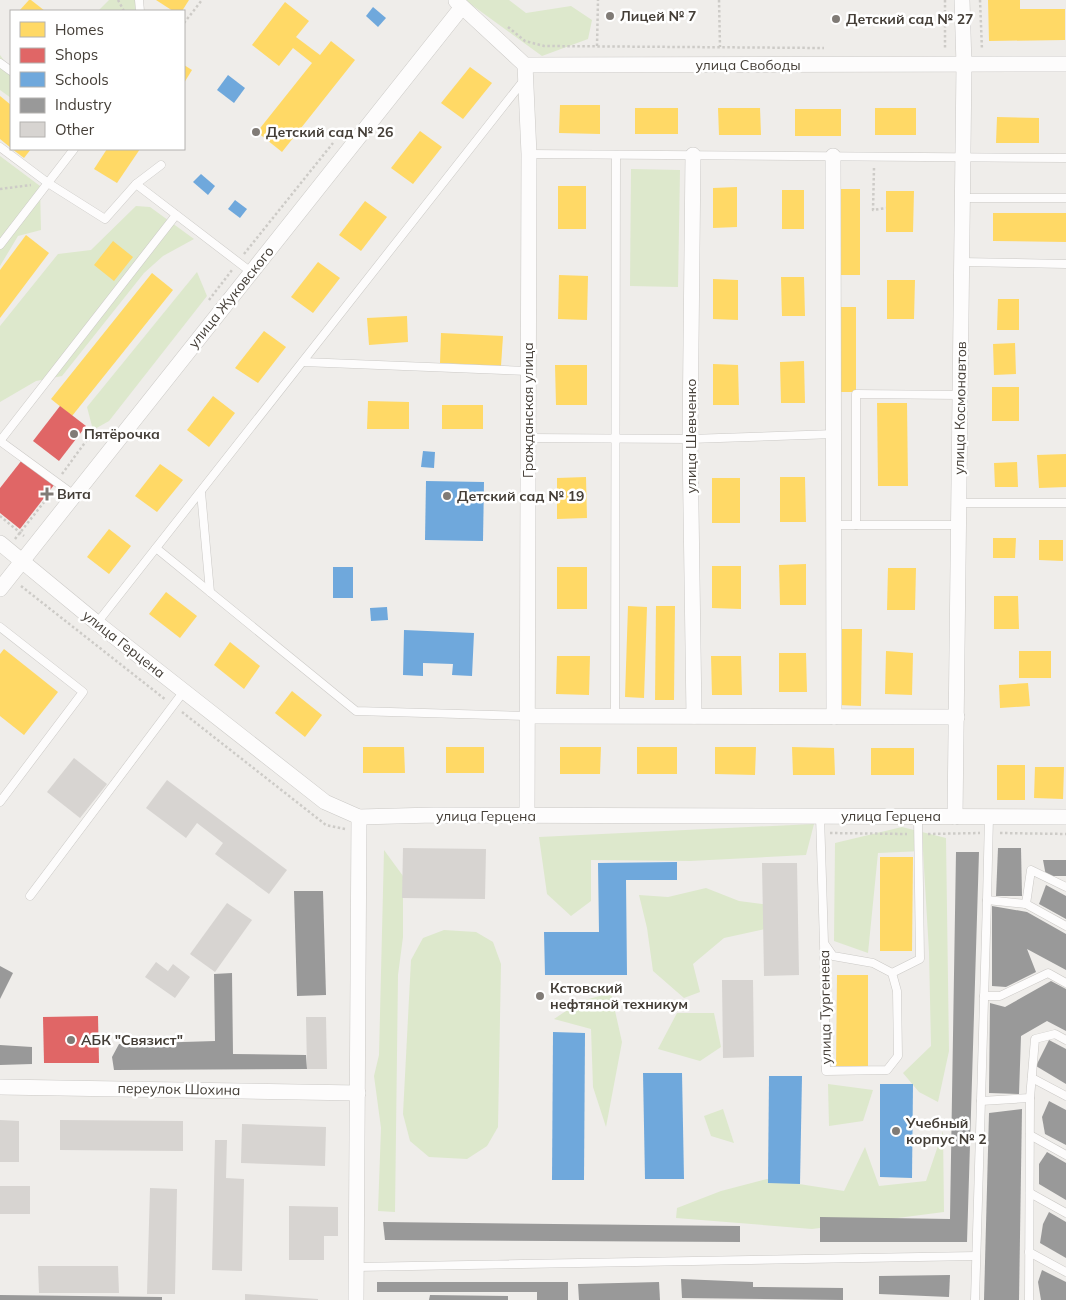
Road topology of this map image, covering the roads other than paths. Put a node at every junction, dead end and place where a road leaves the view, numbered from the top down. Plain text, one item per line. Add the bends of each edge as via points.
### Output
1 (962, 0) edge
2 (462, 2) edge
3 (1066, 64) edge
4 (964, 65) junction
5 (525, 72) junction
6 (0, 147) edge
7 (73, 150) edge
8 (529, 154) junction
9 (616, 155) junction
10 (693, 155) junction
11 (833, 156) junction
12 (963, 157) junction
13 (1066, 158) edge
14 (161, 165) dead end
15 (48, 183) junction
16 (136, 184) junction
17 (962, 198) junction
18 (1066, 198) edge
19 (176, 215) junction
20 (0, 245) edge
21 (962, 262) junction
22 (1066, 264) edge
23 (251, 272) junction
24 (303, 362) junction
25 (528, 371) junction
26 (960, 395) junction
27 (834, 434) junction
28 (528, 438) junction
29 (690, 438) junction
30 (614, 439) junction
31 (0, 441) edge
32 (201, 492) junction
33 (74, 495) junction
34 (959, 503) junction
35 (1066, 503) edge
36 (834, 525) junction
37 (856, 525) junction
38 (959, 525) junction
39 (0, 543) edge
40 (156, 548) junction
41 (23, 561) junction
42 (5, 583) edge
43 (210, 592) junction
44 (97, 622) junction
45 (0, 627) edge
46 (184, 691) junction
47 (527, 716) junction
48 (615, 716) junction
49 (694, 716) junction
50 (834, 716) junction
51 (956, 717) junction
52 (0, 802) edge
53 (527, 816) junction
54 (820, 816) junction
55 (918, 817) junction
56 (955, 817) junction
57 (989, 817) junction
58 (1066, 817) edge
59 (359, 824) junction
60 (1066, 887) edge
61 (30, 896) dead end
62 (987, 900) junction
63 (1026, 904) junction
64 (1066, 926) edge
65 (824, 943) junction
66 (892, 972) junction
67 (1066, 983) edge
68 (984, 996) junction
69 (1066, 1040) edge
70 (1032, 1078) junction
71 (0, 1087) edge
72 (358, 1093) junction
73 (1066, 1096) edge
74 (1030, 1098) junction
75 (981, 1101) junction
76 (1030, 1135) junction
77 (1066, 1154) edge
78 (1030, 1193) junction
79 (1066, 1213) edge
80 (1030, 1252) junction
81 (976, 1256) junction
82 (356, 1267) junction
83 (1066, 1272) edge
84 (356, 1300) edge
85 (975, 1300) edge
86 (1029, 1300) edge

1 - 4 street, улица Космонавтов
2 - 5 street
2 - 23 street, улица Жуковского
3 - 4 street, улица Свободы
4 - 5 street, улица Свободы
4 - 12 street, улица Космонавтов
5 - 8 street, Гражданская улица
5 - 24 lane
6 - 15 lane
7 - 15 lane
8 - 9 lane
8 - 25 street, Гражданская улица
9 - 10 lane
9 - 30 lane
10 - 11 lane
10 - 29 street, улица Шевченко
11 - 12 lane
11 - 27 street
12 - 13 lane
12 - 17 street, улица Космонавтов
14 - 16 lane
15 - 16 lane via 105,219
15 - 20 lane
16 - 19 lane
17 - 18 lane
17 - 21 street, улица Космонавтов
19 - 23 lane
19 - 31 lane
21 - 22 lane
21 - 26 street, улица Космонавтов
23 - 33 street, улица Жуковского
24 - 25 lane
24 - 32 lane
25 - 28 street, Гражданская улица
26 - 34 street, улица Космонавтов
26 - 37 lane via 856,394
27 - 29 lane
27 - 36 street
28 - 30 lane
28 - 47 street, Гражданская улица
29 - 30 lane
29 - 49 street, улица Шевченко
30 - 48 lane
31 - 33 lane
32 - 40 lane
32 - 43 lane
33 - 41 street, улица Жуковского
34 - 35 lane
34 - 38 street, улица Космонавтов
36 - 37 lane
36 - 50 street
37 - 38 lane
38 - 51 street, улица Космонавтов
39 - 41 street, улица Герцена
40 - 43 lane
40 - 44 lane
41 - 42 street, улица Жуковского
41 - 44 street, улица Герцена
43 - 47 lane via 356,711
44 - 46 street, улица Герцена
45 - 52 lane via 83,692
46 - 59 street, улица Герцена via 325,802
46 - 61 lane
47 - 48 street
47 - 53 street, Гражданская улица
48 - 49 street
49 - 50 street
50 - 51 street
51 - 56 street, улица Космонавтов
53 - 54 street, улица Герцена
53 - 59 street, улица Герцена
54 - 55 street, улица Герцена
54 - 65 lane, улица Тургенева
55 - 56 street, улица Герцена
55 - 66 lane via 920,959
56 - 57 street, улица Герцена
57 - 58 street, улица Герцена
57 - 62 lane
59 - 72 street
60 - 63 lane via 1031,870
62 - 63 lane
62 - 68 lane
63 - 64 lane
65 - 66 lane, улица Тургенева via 834,956 873,963
65 - 66 lane, улица Тургенева via 826,1071 887,1070 898,1056 898,991
67 - 68 lane via 1048,973 1000,996
68 - 75 lane
69 - 70 lane via 1055,1034 1034,1039
70 - 73 lane
70 - 74 lane
71 - 72 street, переулок Шохина
72 - 82 street
74 - 75 lane
74 - 76 lane
75 - 81 lane
76 - 77 lane
76 - 78 lane
78 - 79 lane
78 - 80 lane
80 - 83 lane
80 - 86 lane
81 - 82 lane
81 - 85 lane
82 - 84 street

